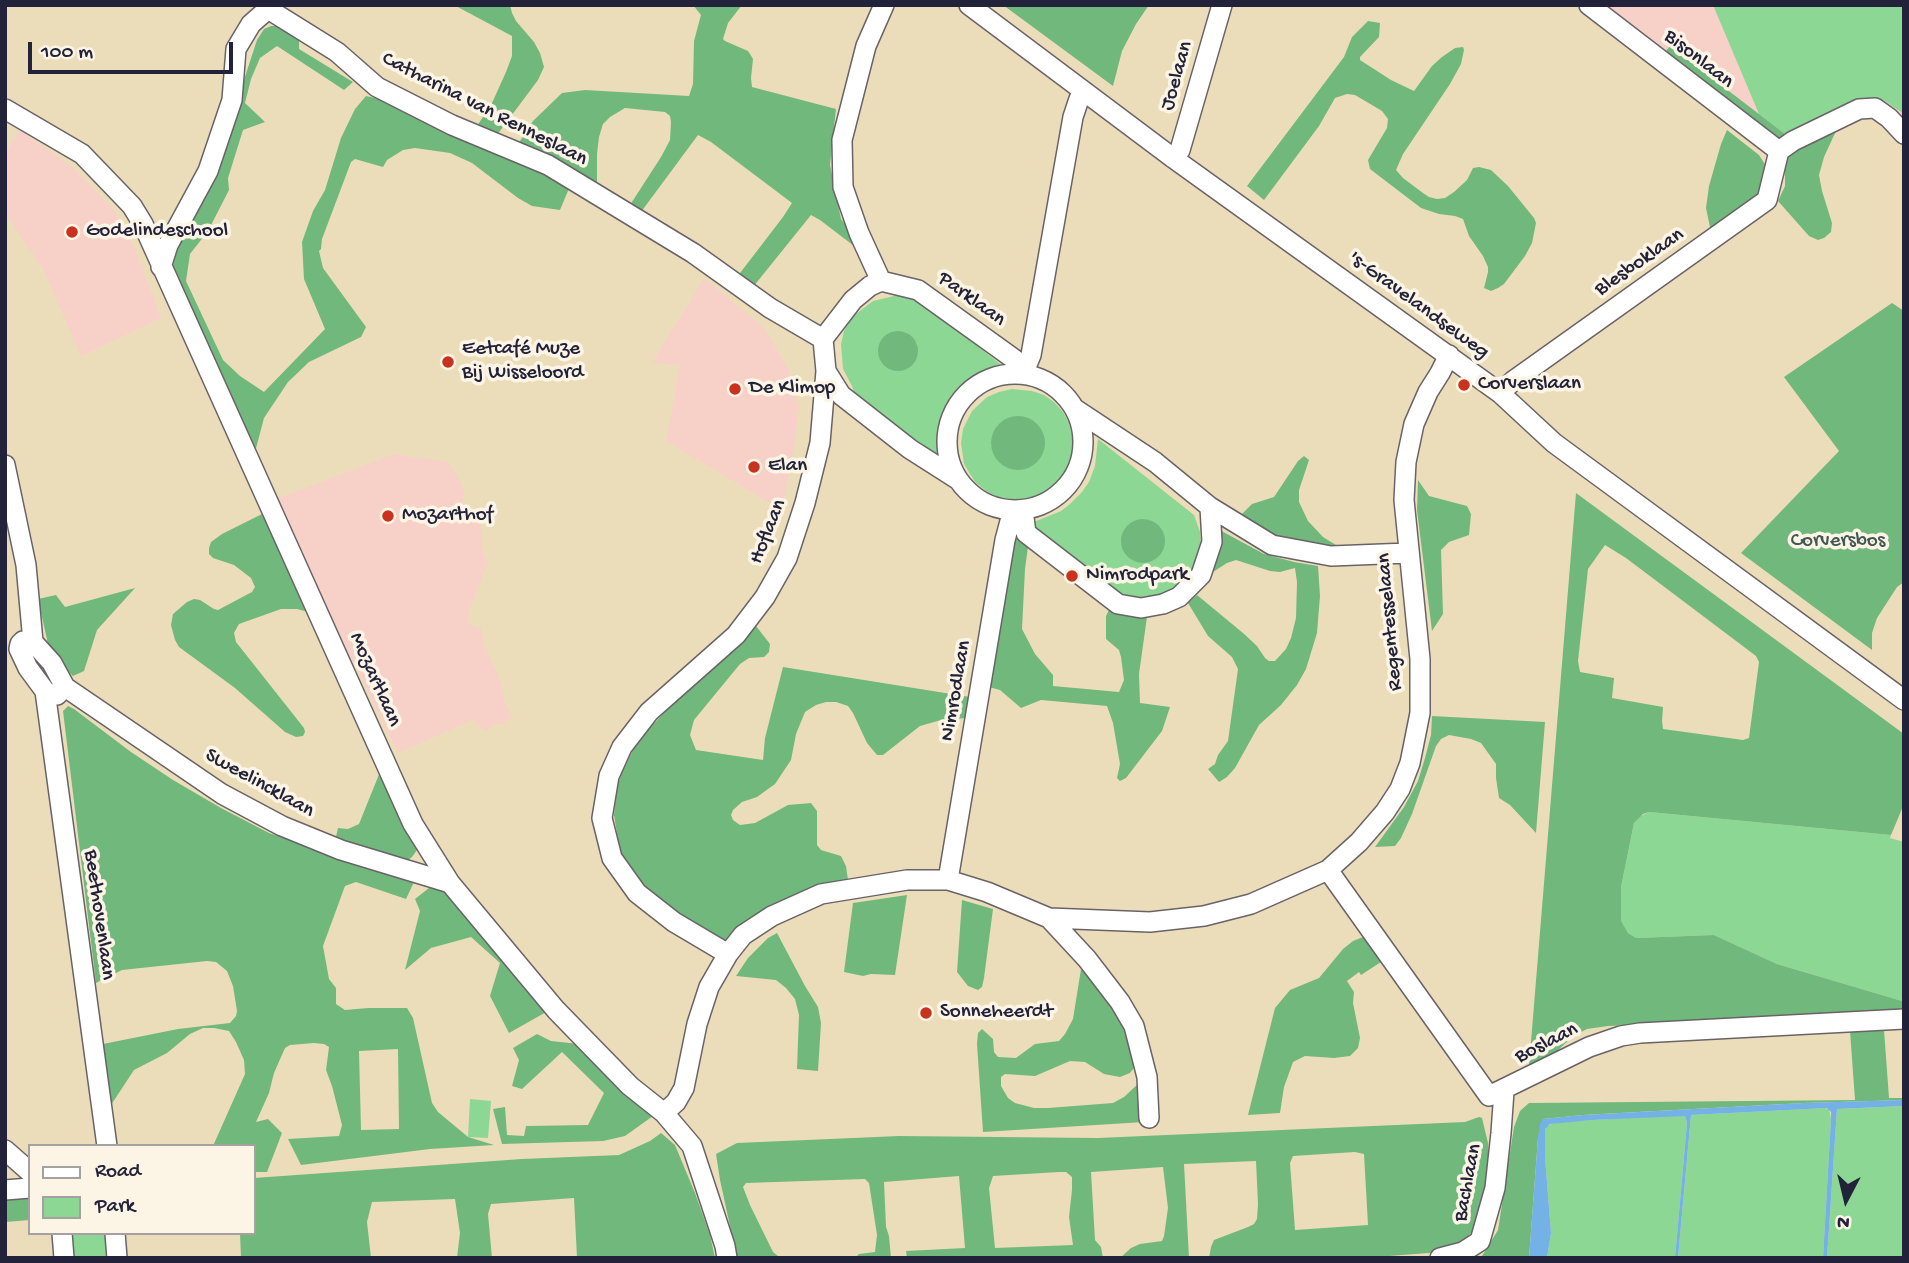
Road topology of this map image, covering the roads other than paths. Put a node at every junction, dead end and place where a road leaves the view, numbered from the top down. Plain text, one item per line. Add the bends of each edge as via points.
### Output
1 (884, 5) edge
2 (969, 5) edge
3 (1222, 5) edge
4 (1590, 5) edge
5 (267, 7) edge
6 (1084, 92) junction
7 (5, 109) edge
8 (1904, 134) edge
9 (1779, 151) junction
10 (1173, 158) junction
11 (189, 205) junction
12 (143, 224) junction
13 (161, 267) junction
14 (881, 281) junction
15 (823, 339) junction
16 (1449, 355) junction
17 (826, 371) junction
18 (1023, 374) junction
19 (1500, 393) junction
20 (1075, 409) junction
21 (5, 465) edge
22 (957, 479) junction
23 (1210, 507) junction
24 (1018, 510) junction
25 (1408, 553) junction
26 (20, 649) edge
27 (65, 687) junction
28 (45, 691) junction
29 (1904, 700) edge
30 (1328, 870) junction
31 (948, 880) junction
32 (450, 883) junction
33 (1049, 918) junction
34 (728, 954) junction
35 (1904, 1019) edge
36 (1504, 1090) junction
37 (664, 1113) junction
38 (1149, 1118) dead end
39 (107, 1144) edge
40 (5, 1150) edge
41 (28, 1170) edge
42 (28, 1188) edge
43 (5, 1190) edge
44 (62, 1235) edge
45 (115, 1235) edge
46 (64, 1258) edge
47 (117, 1258) edge
48 (727, 1258) edge
49 (1440, 1258) edge

1 - 14 street via 866,46 842,140 843,187
2 - 6 street, 's-Gravelandseweg
3 - 10 street, Joelaan via 1180,150
4 - 9 street, Bisonlaan
5 - 11 street via 236,49 232,100 208,171
5 - 15 street, Catharina van Renneslaan via 337,52 377,86 452,125 548,165
6 - 10 street, 's-Gravelandseweg
6 - 18 street via 1073,117 1031,355
7 - 12 street, Mozartlaan via 82,153
8 - 9 street via 1875,108 1859,109
9 - 19 street, Blesboklaan via 1767,200
10 - 16 street, 's-Gravelandseweg
11 - 12 street via 169,223
11 - 13 street
12 - 13 street, Mozartlaan
13 - 32 street, Mozartlaan via 413,824
14 - 15 street via 853,300
14 - 18 street, Parklaan via 918,290 1014,359
15 - 17 street, Hoflaan
16 - 19 street, 's-Gravelandseweg
16 - 25 street, Regentesselaan via 1411,437 1404,500
17 - 22 street via 841,395
17 - 34 street, Hoflaan via 820,443 787,558 736,635 649,712 622,747 609,776 602,818 612,858 638,893 674,922
18 - 20 street via 1058,389
18 - 22 street via 997,376 974,387 957,406 947,430 948,456
19 - 29 street, 's-Gravelandseweg via 1555,443
20 - 23 street via 1155,462
20 - 24 street via 1083,452 1076,474 1044,504
21 - 26 street via 26,565
22 - 24 street via 991,506
23 - 24 street via 1212,542 1200,575 1180,597 1141,608 1118,604 1026,533
23 - 25 street via 1272,544 1331,556
24 - 31 street, Nimrodlaan via 1005,540
25 - 30 street, Regentesselaan via 1420,659 1420,713 1410,763 1385,813
26 - 27 street, Sweelincklaan via 52,663
26 - 28 street
27 - 28 street via 57,695
27 - 32 street, Sweelincklaan via 222,794 282,826 341,850
28 - 39 street, Beethovenlaan
30 - 33 street, Regentesselaan via 1251,904 1204,916 1150,922
30 - 36 street, Boslaan via 1489,1096
31 - 33 street
31 - 34 street via 907,880 821,894 772,916 743,935
32 - 37 street, Mozartlaan via 555,1010 630,1086
33 - 38 street via 1095,970 1134,1026 1147,1077
34 - 37 street via 709,987 684,1088
35 - 36 street, Boslaan via 1640,1033 1589,1047
36 - 49 street, Bachlaan via 1495,1188 1480,1241
37 - 48 street, Mozartlaan via 692,1146
40 - 41 street
42 - 43 street
44 - 46 street
45 - 47 street

